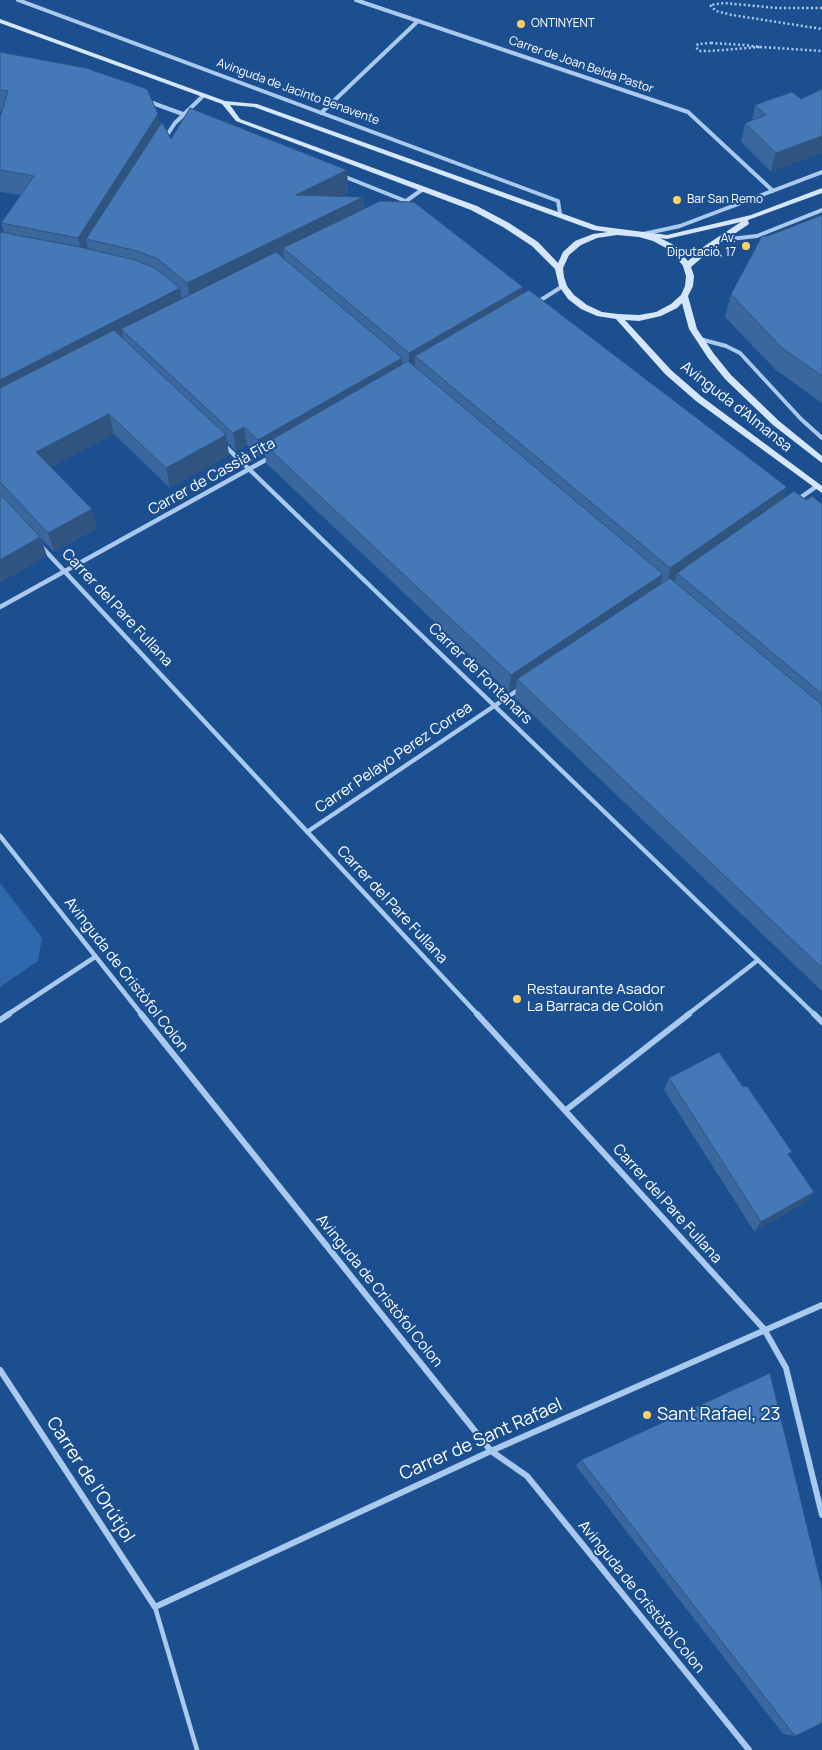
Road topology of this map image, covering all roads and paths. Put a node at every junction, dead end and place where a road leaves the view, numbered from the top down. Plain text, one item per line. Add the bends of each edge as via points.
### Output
1 (18, 0) edge
2 (356, 0) edge
3 (822, 8) edge
4 (0, 21) edge
5 (418, 21) junction
6 (822, 29) edge
7 (760, 47) junction
8 (822, 51) edge
9 (203, 96) junction
10 (138, 98) edge
11 (224, 104) junction
12 (322, 113) junction
13 (183, 114) junction
14 (192, 118) edge
15 (164, 139) edge
16 (822, 172) edge
17 (336, 174) edge
18 (423, 189) junction
19 (822, 190) edge
20 (774, 191) junction
21 (408, 202) junction
22 (399, 206) edge
23 (822, 210) edge
24 (560, 214) junction
25 (752, 218) junction
26 (639, 235) junction
27 (718, 241) junction
28 (687, 266) junction
29 (559, 268) junction
30 (563, 286) junction
31 (684, 296) junction
32 (526, 308) edge
33 (618, 318) junction
34 (700, 339) junction
35 (822, 438) edge
36 (221, 442) edge
37 (275, 454) edge
38 (822, 460) edge
39 (250, 469) junction
40 (820, 488) edge
41 (793, 503) edge
42 (32, 536) edge
43 (65, 571) junction
44 (0, 607) edge
45 (527, 684) edge
46 (494, 706) junction
47 (307, 832) junction
48 (0, 836) edge
49 (94, 957) junction
50 (758, 960) junction
51 (0, 1020) edge
52 (822, 1022) edge
53 (566, 1110) junction
54 (822, 1305) edge
55 (764, 1329) junction
56 (0, 1370) edge
57 (491, 1451) junction
58 (822, 1515) edge
59 (155, 1606) junction
60 (197, 1750) edge
61 (749, 1750) edge

1 - 12 street, Avinguda de Jacinto Benavente
2 - 5 street, Carrer de Joan Belda Pastor
3 - 6 path via 710,5 724,13
4 - 9 street, Avinguda de Jacinto Benavente
5 - 12 street
5 - 20 street, Carrer de Joan Belda Pastor via 688,112
7 - 7 path via 711,43 696,47 699,51
7 - 8 path
9 - 11 street, Avinguda de Jacinto Benavente
9 - 13 street
10 - 13 street
11 - 18 street, Avinguda de Jacinto Benavente via 238,120
11 - 24 street, Avinguda de Jacinto Benavente via 256,105
12 - 24 street, Avinguda de Jacinto Benavente via 558,201
13 - 14 street
13 - 15 street
16 - 20 street
17 - 21 street
18 - 21 street
18 - 29 street, Avinguda de Jacinto Benavente via 506,224 535,244
19 - 25 street
20 - 26 street via 680,226
21 - 22 street
23 - 27 street via 757,236
24 - 26 street, Avinguda de Jacinto Benavente via 596,228
25 - 26 street via 668,237
25 - 27 street
26 - 28 street via 669,246
26 - 29 street via 618,233 587,239 566,254
27 - 28 street
28 - 31 street via 689,286
29 - 30 street
30 - 32 street
30 - 33 street via 584,307
31 - 33 street via 674,306 658,314
31 - 34 street, Avinguda d'Almansa via 693,329
33 - 40 street, Avinguda d'Almansa via 668,372
34 - 35 street, Avinguda d'Almansa via 740,353
34 - 38 street, Avinguda d'Almansa via 711,356 753,402
36 - 39 street, Carrer de Fontanars
37 - 39 street, Carrer de Cassià Fita
39 - 43 street, Carrer de Cassià Fita
39 - 46 street, Carrer de Fontanars
40 - 41 street
42 - 43 street, Carrer del Pare Fullana
43 - 44 street, Carrer de Cassià Fita
43 - 47 street, Carrer del Pare Fullana
45 - 46 street, Carrer Pelayo Perez Correa
46 - 47 street, Carrer Pelayo Perez Correa
46 - 50 street, Carrer de Fontanars
47 - 53 street, Carrer del Pare Fullana
48 - 49 street, Avinguda de Cristòfol Colon
49 - 51 street
49 - 57 street, Avinguda de Cristòfol Colon
50 - 52 street, Carrer de Fontanars
50 - 53 street
53 - 55 street, Carrer del Pare Fullana
54 - 55 street, Carrer de Sant Rafael
55 - 57 street, Carrer de Sant Rafael
55 - 58 street, Carrer del Pare Fullana via 786,1368
56 - 59 street, Carrer de l'Orútjol
57 - 59 street, Carrer de Sant Rafael
57 - 61 street, Avinguda de Cristòfol Colon via 527,1476
59 - 60 lane

